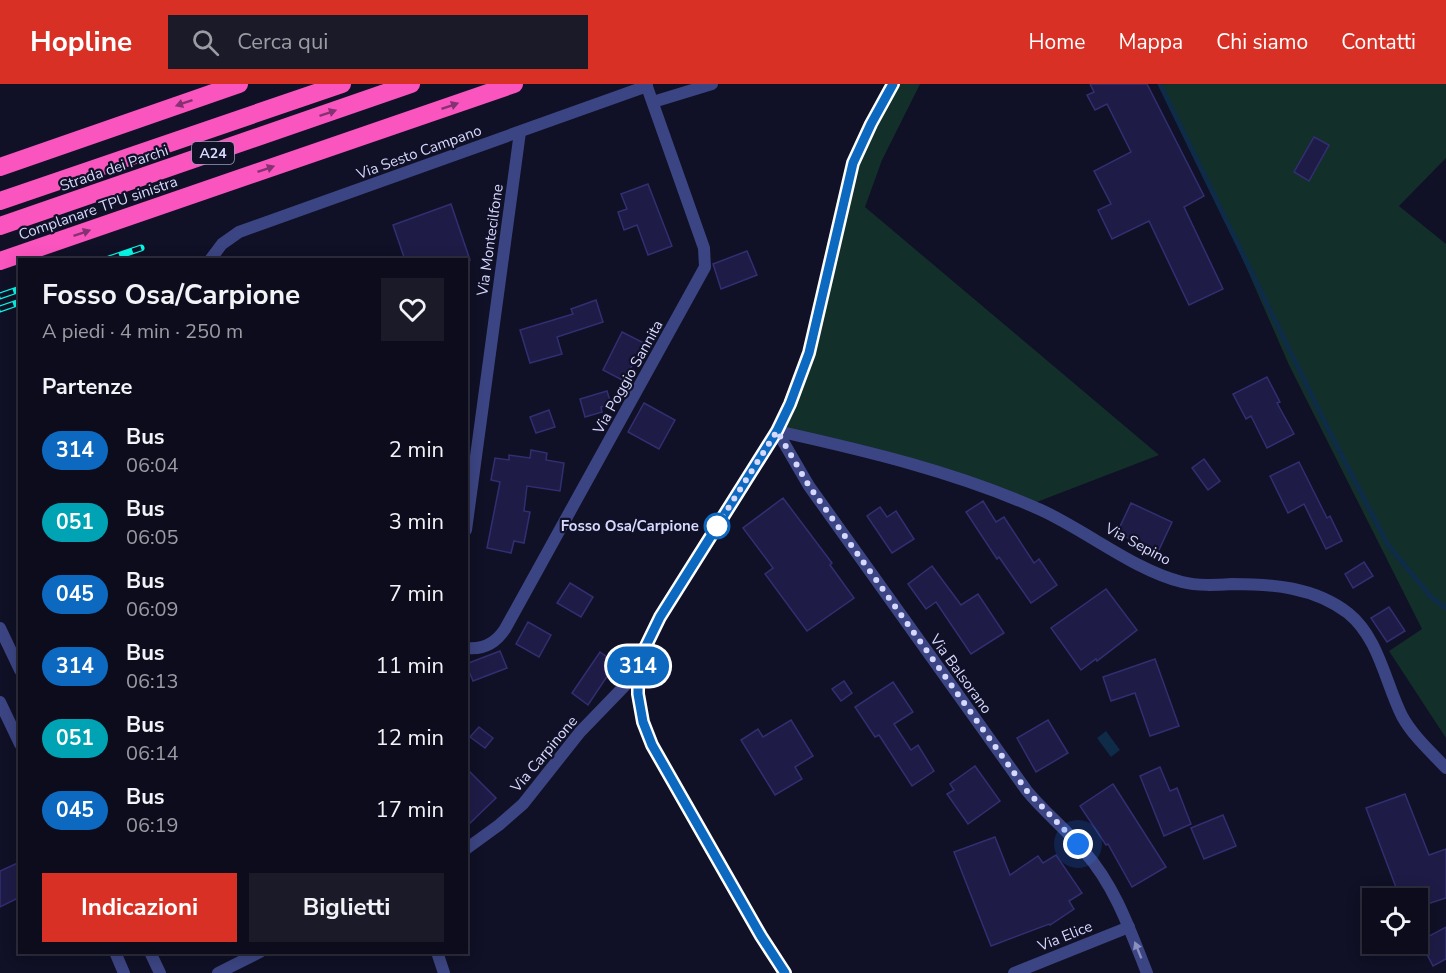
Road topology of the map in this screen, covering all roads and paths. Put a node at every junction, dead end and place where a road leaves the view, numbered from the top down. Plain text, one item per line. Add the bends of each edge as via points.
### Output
1 (240, 84) edge
2 (342, 84) edge
3 (411, 84) edge
4 (514, 84) edge
5 (712, 84) edge
6 (893, 84) edge
7 (647, 85) edge
8 (653, 102) junction
9 (520, 132) junction
10 (0, 167) edge
11 (4, 200) edge
12 (8, 224) edge
13 (212, 258) edge
14 (0, 261) edge
15 (777, 431) junction
16 (468, 515) edge
17 (0, 628) edge
18 (468, 648) edge
19 (18, 666) edge
20 (638, 672) junction
21 (0, 702) edge
22 (18, 740) edge
23 (1446, 768) edge
24 (468, 848) edge
25 (1129, 927) junction
26 (116, 954) edge
27 (151, 954) edge
28 (256, 954) edge
29 (438, 954) edge
30 (124, 973) edge
31 (160, 973) edge
32 (218, 973) edge
33 (444, 973) edge
34 (785, 973) edge
35 (1014, 973) edge
36 (1147, 973) edge

1 -> 10 highway
2 - 11 highway, Strada dei Parchi / A24
12 -> 3 highway, Strada dei Parchi / A24
14 -> 4 highway, Complanare TPU sinistra
5 - 8 street
6 - 15 street via 853,163 809,353
7 - 8 street, Via Poggio Sannita
7 - 9 street, Via Sesto Campano
8 - 18 street, Via Poggio Sannita via 704,248 704,270 505,629 490,644
9 - 13 street, Via Sesto Campano via 239,232
9 - 16 street, Via Montecilfone
15 - 20 street via 653,628
15 - 23 street, Via Sepino via 906,462 999,492 1054,516 1171,578 1204,585 1282,587 1328,600 1366,633 1407,725
15 - 25 street, Via Balsorano via 809,486 1027,791 1093,861
17 - 19 street
20 - 24 street, Via Carpinone via 580,732 523,804
20 - 34 street via 641,713 652,745
21 - 22 street
25 - 35 street, Via Elice
36 -> 25 street, Via Balsorano
26 - 30 street
27 - 31 street
28 - 32 street
29 - 33 street

